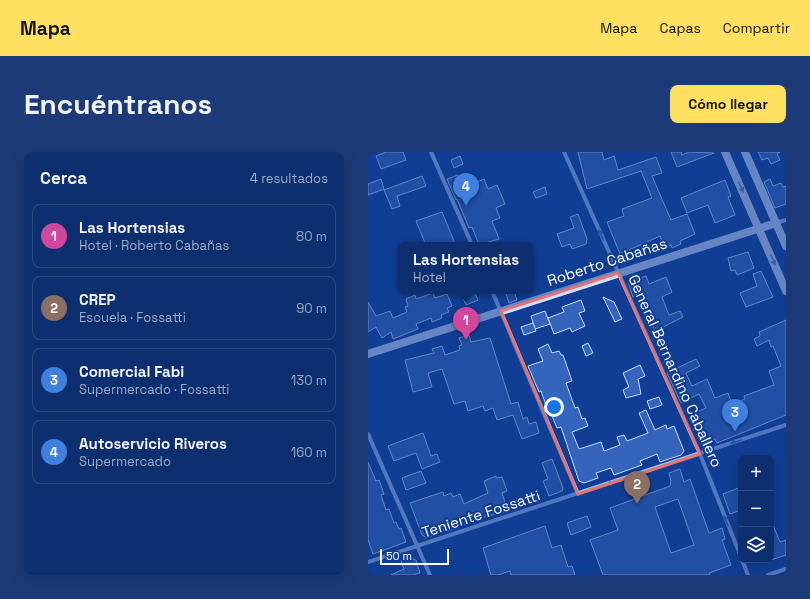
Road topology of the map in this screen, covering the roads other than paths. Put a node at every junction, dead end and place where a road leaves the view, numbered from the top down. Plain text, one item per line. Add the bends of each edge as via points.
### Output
1 (431, 152) edge
2 (564, 152) edge
3 (725, 152) edge
4 (745, 152) edge
5 (786, 220) edge
6 (776, 223) junction
7 (760, 228) junction
8 (471, 242) edge
9 (786, 246) edge
10 (618, 274) junction
11 (786, 291) edge
12 (493, 294) edge
13 (501, 311) junction
14 (368, 354) edge
15 (786, 425) edge
16 (368, 434) edge
17 (700, 454) junction
18 (578, 494) junction
19 (417, 548) junction
20 (738, 549) edge
21 (368, 562) edge
22 (743, 563) edge
23 (786, 569) edge
24 (430, 575) edge
25 (748, 575) edge
26 (768, 575) edge

1 - 8 street
10 -> 2 street, General Bernardino Caballero
3 -> 7 main road
4 - 6 main road
5 - 6 street, Roberto Cabañas
6 - 7 main road, Roberto Cabañas
6 - 9 main road
7 - 10 main road, Roberto Cabañas
7 -> 11 main road
10 - 13 main road, Roberto Cabañas
10 - 17 street, General Bernardino Caballero
12 - 13 street
13 - 14 main road, Roberto Cabañas
13 - 18 street
15 -> 17 street, Teniente Fossatti
16 - 19 street
17 -> 18 street, Teniente Fossatti
20 -> 17 street, General Bernardino Caballero
18 - 19 street, Teniente Fossatti
19 - 21 street, Teniente Fossatti
19 - 24 street
22 - 25 street
23 - 26 street

